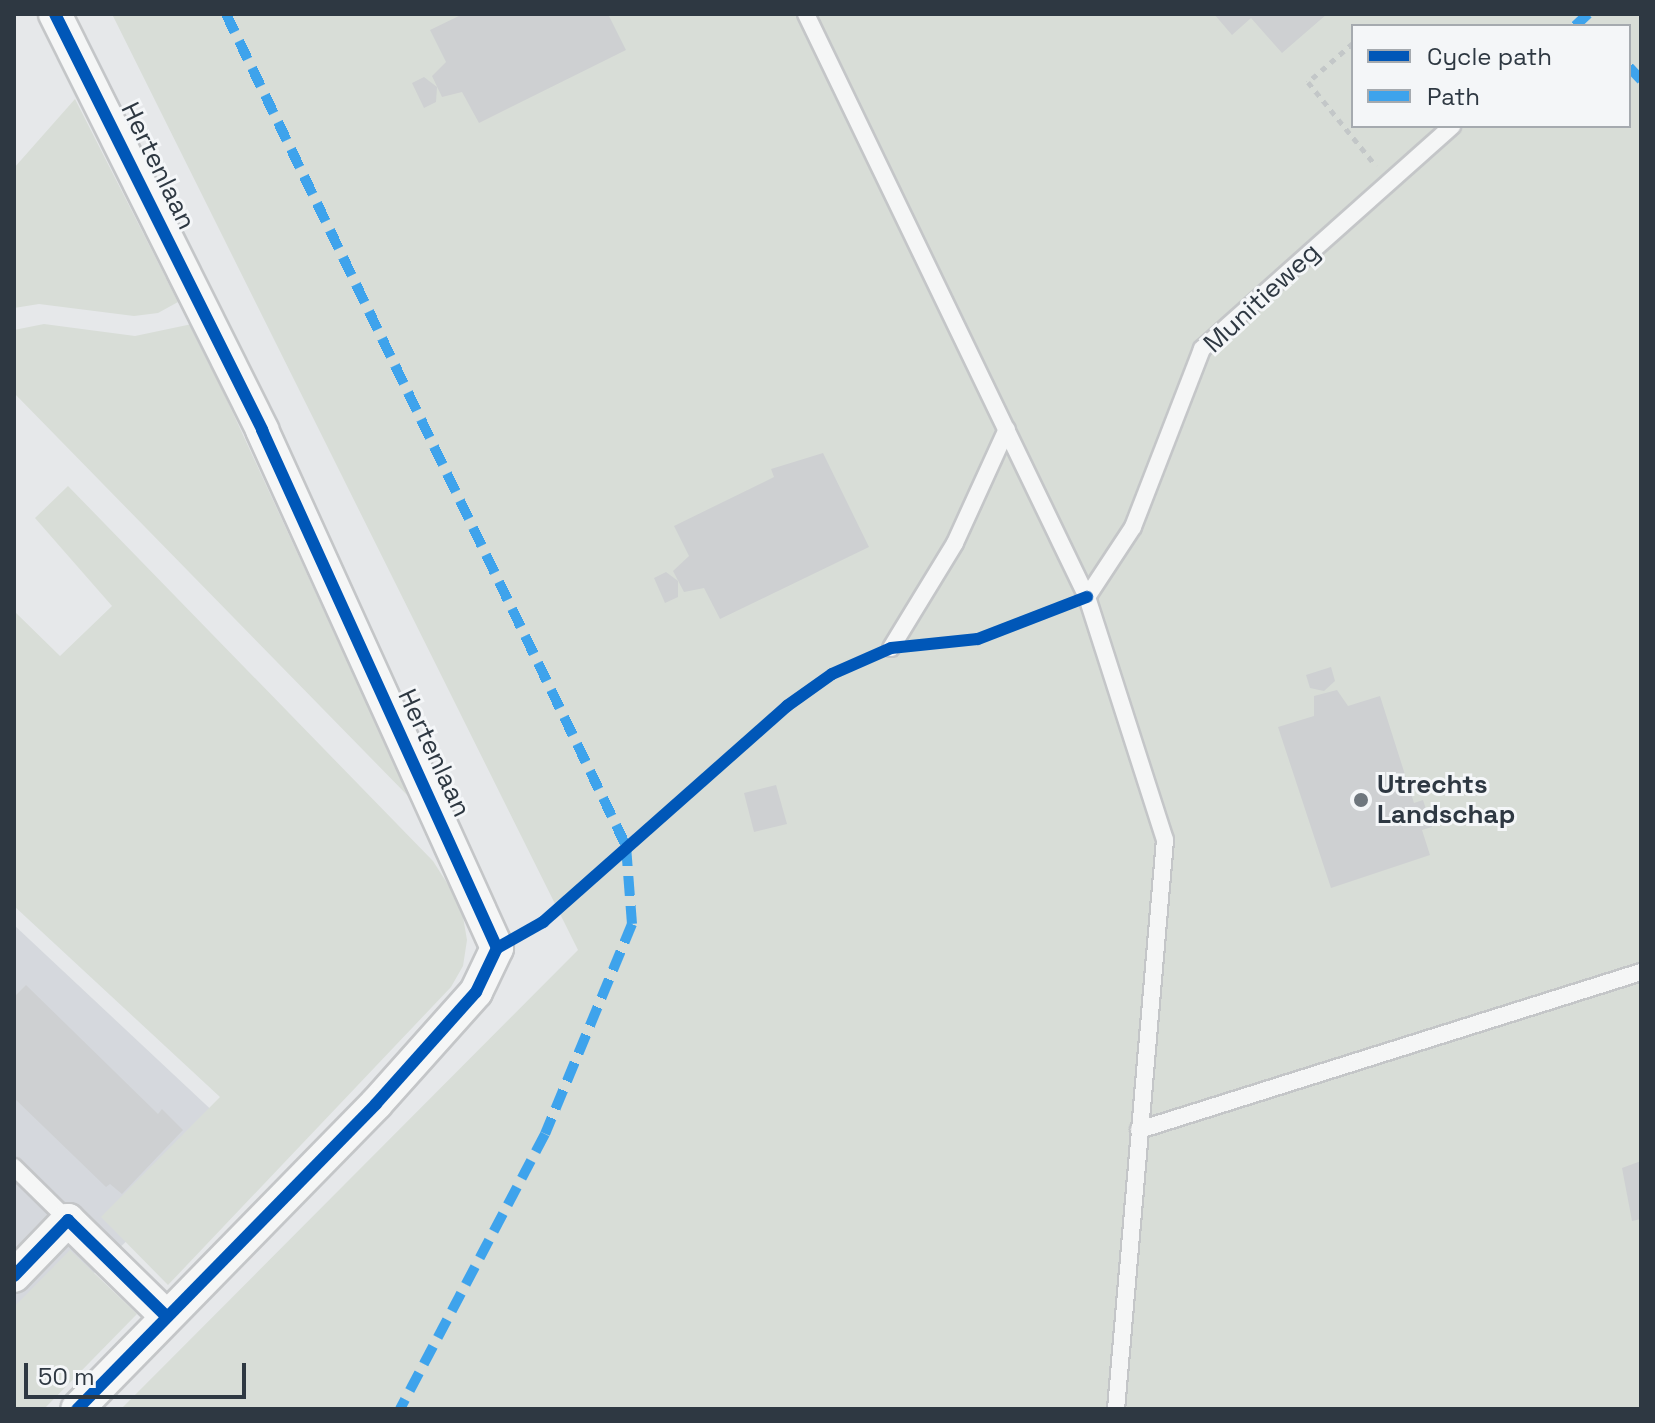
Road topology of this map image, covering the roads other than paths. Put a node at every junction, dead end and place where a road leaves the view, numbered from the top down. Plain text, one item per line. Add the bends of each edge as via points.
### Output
1 (55, 14) edge
2 (806, 14) edge
3 (1450, 128) edge
4 (1007, 429) junction
5 (1087, 597) junction
6 (891, 648) dead end
7 (1641, 972) edge
8 (1139, 1130) junction
9 (14, 1167) edge
10 (68, 1220) junction
11 (14, 1276) edge
12 (166, 1316) junction
13 (77, 1409) edge
14 (1116, 1409) edge

1 - 12 street, Hertenlaan via 262,430 497,948 491,969 446,1026
2 - 4 lane
3 - 5 lane, Munitieweg via 1202,349 1133,527
4 - 5 lane
4 - 6 lane via 955,543
5 - 8 lane via 1165,840
7 - 8 lane
8 - 14 lane
9 - 10 lane
10 - 11 street
10 - 12 street
12 - 13 street, Hertenlaan

